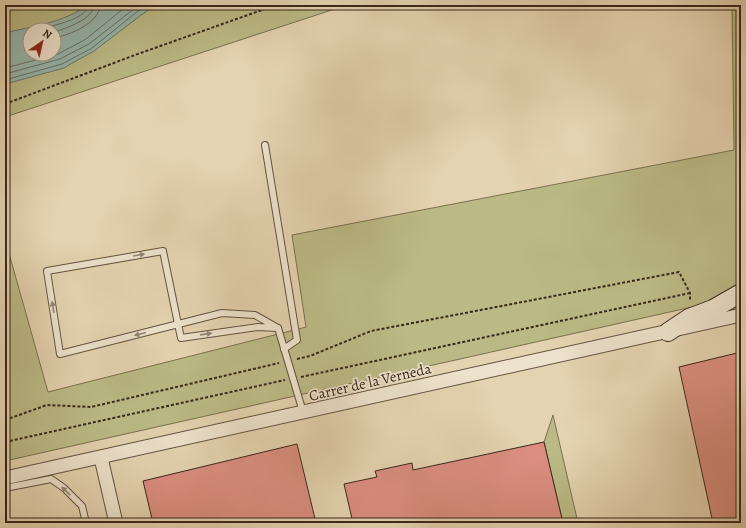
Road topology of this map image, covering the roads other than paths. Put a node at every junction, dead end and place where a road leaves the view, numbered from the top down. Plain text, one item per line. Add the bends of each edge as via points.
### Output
1 (265, 145) dead end
2 (741, 293) edge
3 (741, 315) edge
4 (178, 324) junction
5 (278, 328) junction
6 (668, 332) junction
7 (284, 349) junction
8 (304, 413) junction
9 (102, 458) junction
10 (5, 478) edge
11 (5, 488) edge
12 (86, 523) edge
13 (116, 523) edge

1 - 7 lane via 298,340
2 - 6 street via 713,309 689,318
3 - 6 street, Carrer de la Verneda
4 -> 4 lane via 60,354 47,271 163,251
4 - 5 lane via 222,313 255,315
4 -> 5 lane via 181,338 258,327
5 - 7 lane
6 - 8 street, Carrer de la Verneda
7 - 8 lane
8 - 9 street, Carrer de la Verneda
9 - 10 street, Carrer de la Verneda
9 - 13 street
12 -> 11 lane via 82,506 51,479

